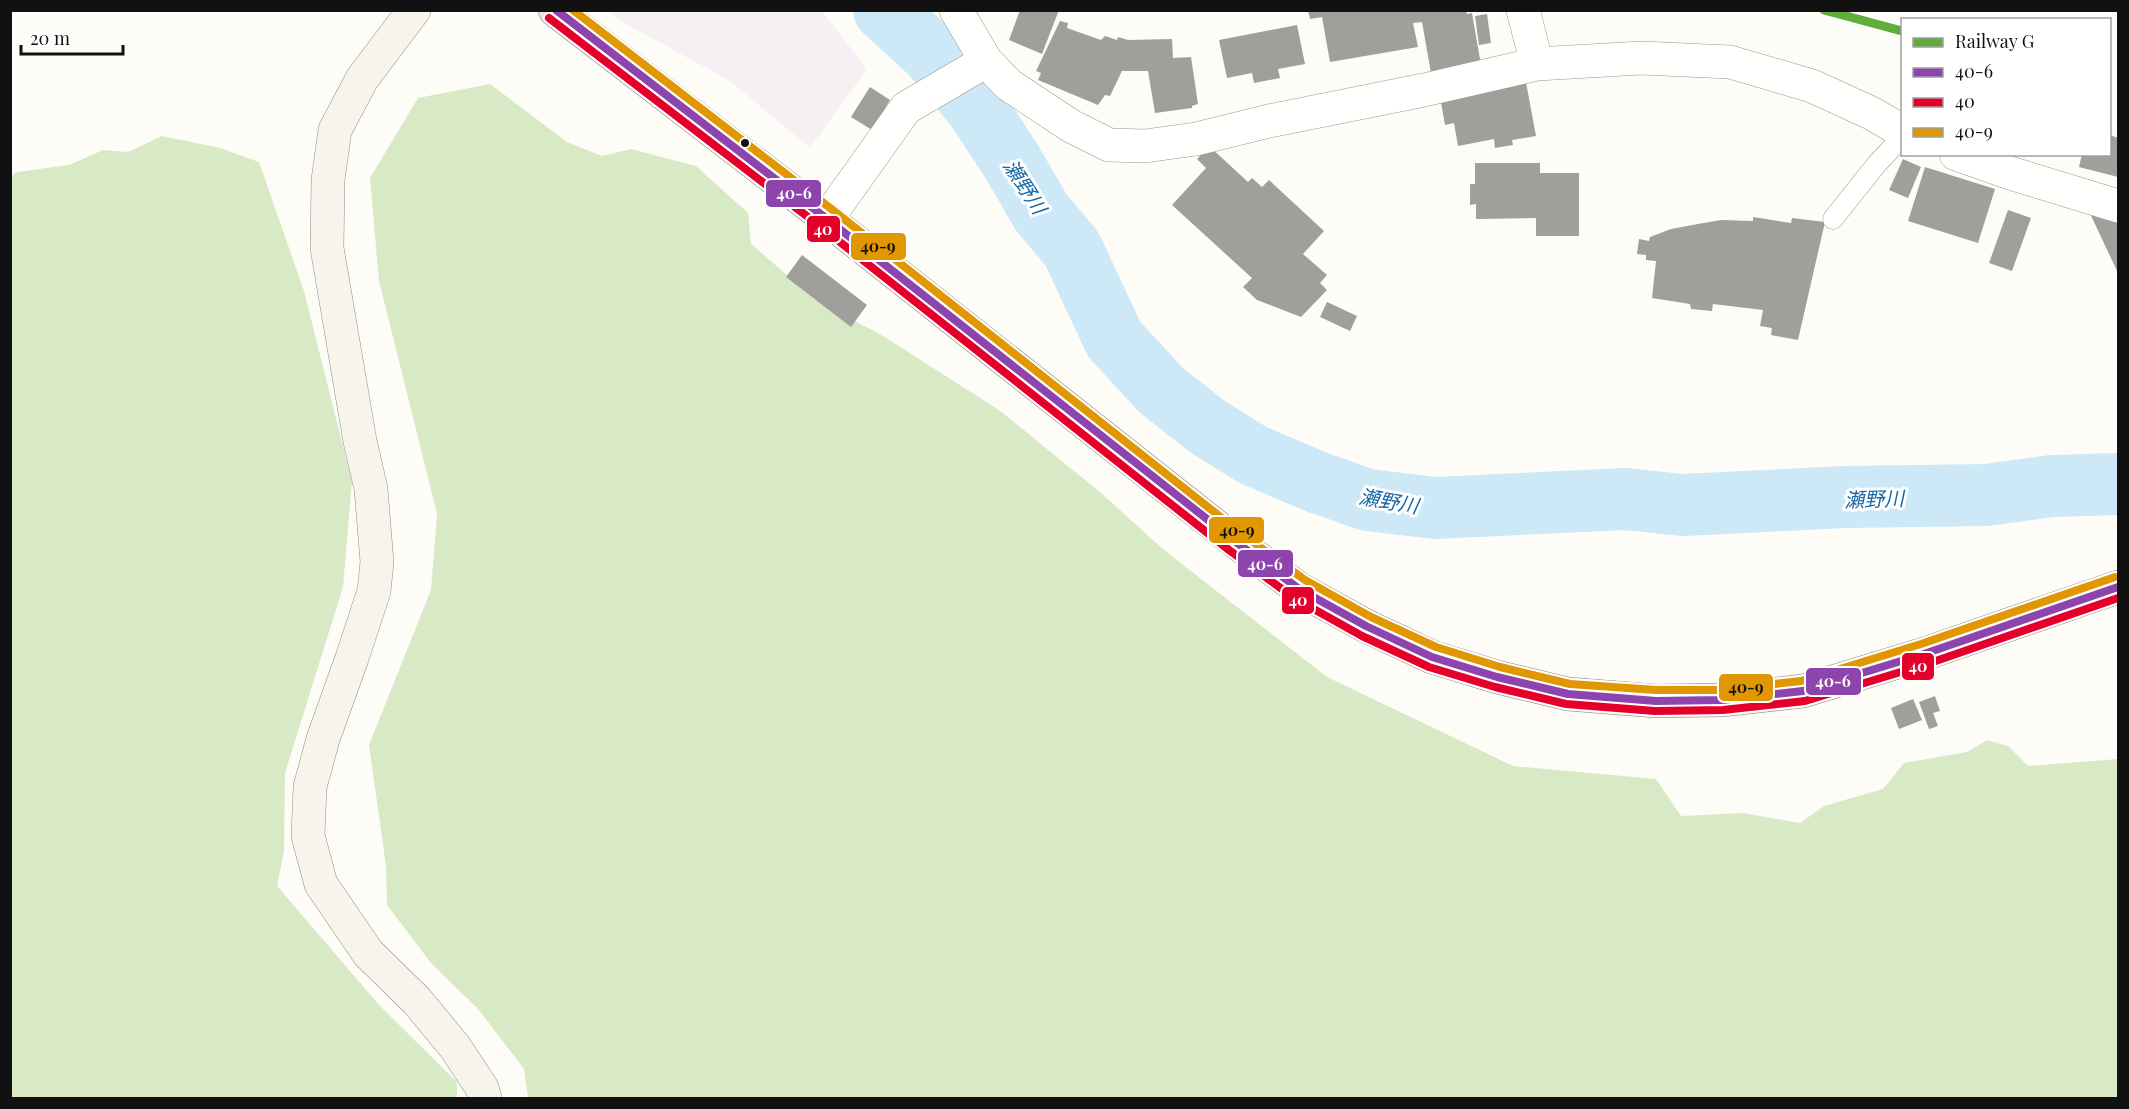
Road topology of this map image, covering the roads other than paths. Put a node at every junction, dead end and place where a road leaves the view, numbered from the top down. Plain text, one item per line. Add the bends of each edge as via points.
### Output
1 (414, 10) edge
2 (555, 10) edge
3 (956, 10) edge
4 (1523, 10) edge
5 (1536, 63) junction
6 (976, 67) junction
7 (1901, 130) edge
8 (1901, 138) edge
9 (1962, 156) edge
10 (2118, 206) edge
11 (827, 219) junction
12 (1833, 219) dead end
13 (2118, 587) edge
14 (485, 1098) edge

1 - 14 street via 362,79 335,130 328,180 327,248 370,489 376,562 374,591 310,788 308,836 321,884 348,924 368,953 417,1001 455,1047
2 - 11 highway
3 - 6 street via 969,29
4 - 5 street
5 - 6 street via 1196,139 1145,146 1109,145
5 - 7 street via 1641,58 1730,62 1812,86
6 - 11 street via 906,108
8 - 12 lane
9 - 10 street
11 - 13 highway via 1299,589 1432,657 1497,677 1569,694 1656,701 1722,700 1803,691

